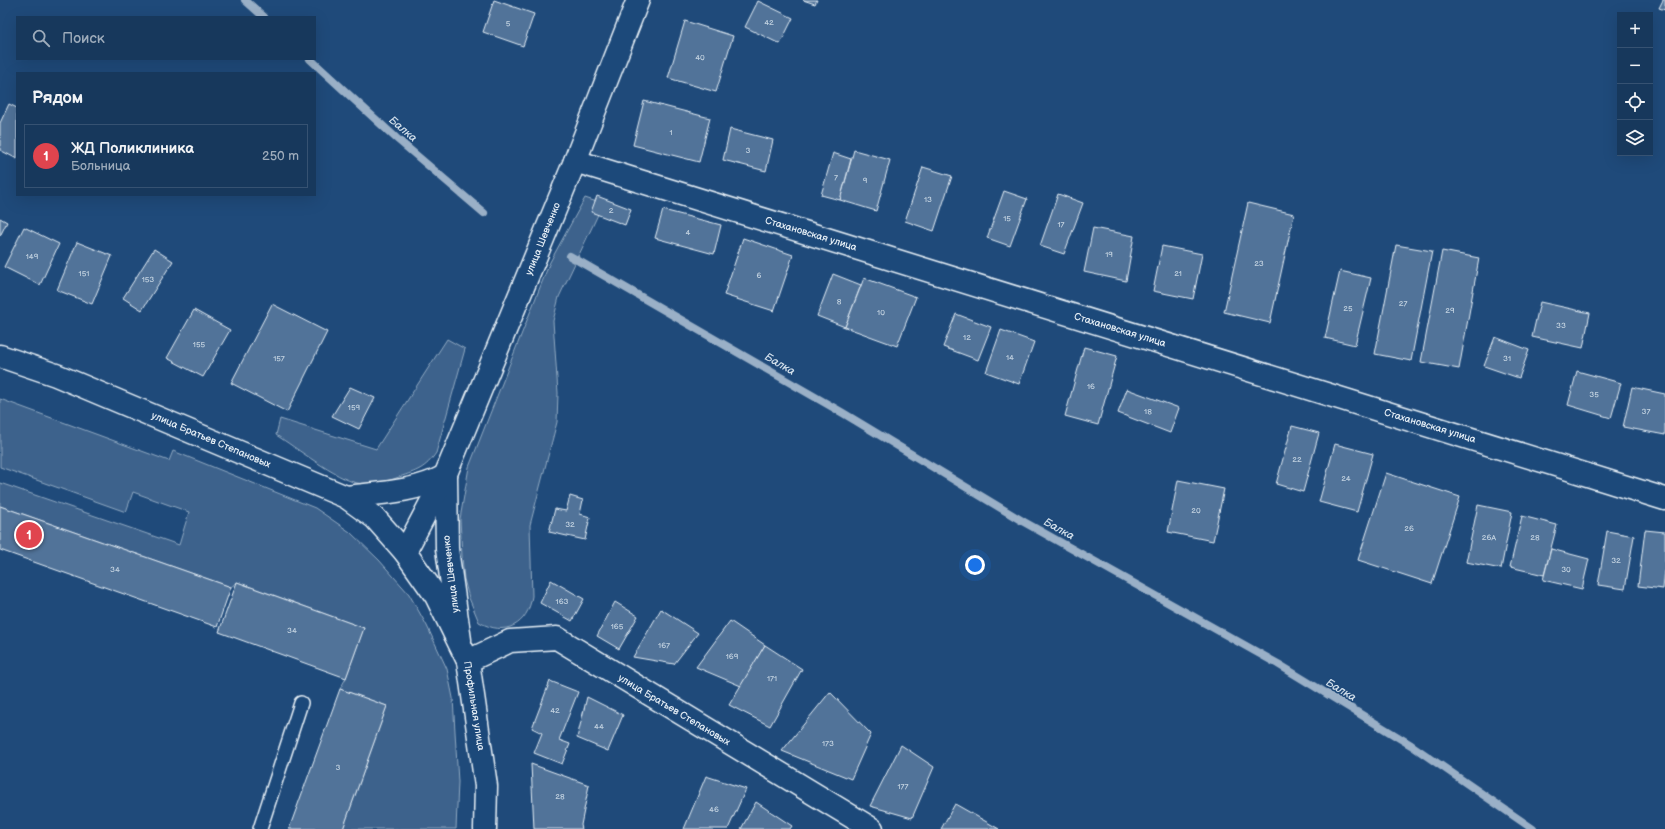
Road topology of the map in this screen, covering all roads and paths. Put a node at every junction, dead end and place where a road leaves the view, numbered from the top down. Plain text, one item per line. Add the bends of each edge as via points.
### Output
1 (638, 0) edge
2 (575, 162) junction
3 (0, 356) edge
4 (446, 476) junction
5 (346, 497) junction
6 (1665, 499) edge
7 (405, 552) junction
8 (464, 654) junction
9 (301, 703) dead end
10 (260, 829) edge
11 (485, 829) edge
12 (872, 829) edge

1 - 2 main road, улица Шевченко
2 - 4 main road, улица Шевченко
2 - 6 main road, Стахановская улица
3 - 5 main road, улица Братьев Степановых via 56,375
4 - 5 main road via 427,485 408,489
4 - 7 main road, улица Шевченко
4 - 8 main road, улица Шевченко via 448,566
5 - 7 main road, улица Братьев Степановых via 375,518
7 - 8 main road, Профильная улица via 436,596
8 - 11 main road, Профильная улица via 486,786
8 - 12 main road, улица Братьев Степановых via 510,641 557,638
9 - 10 lane

